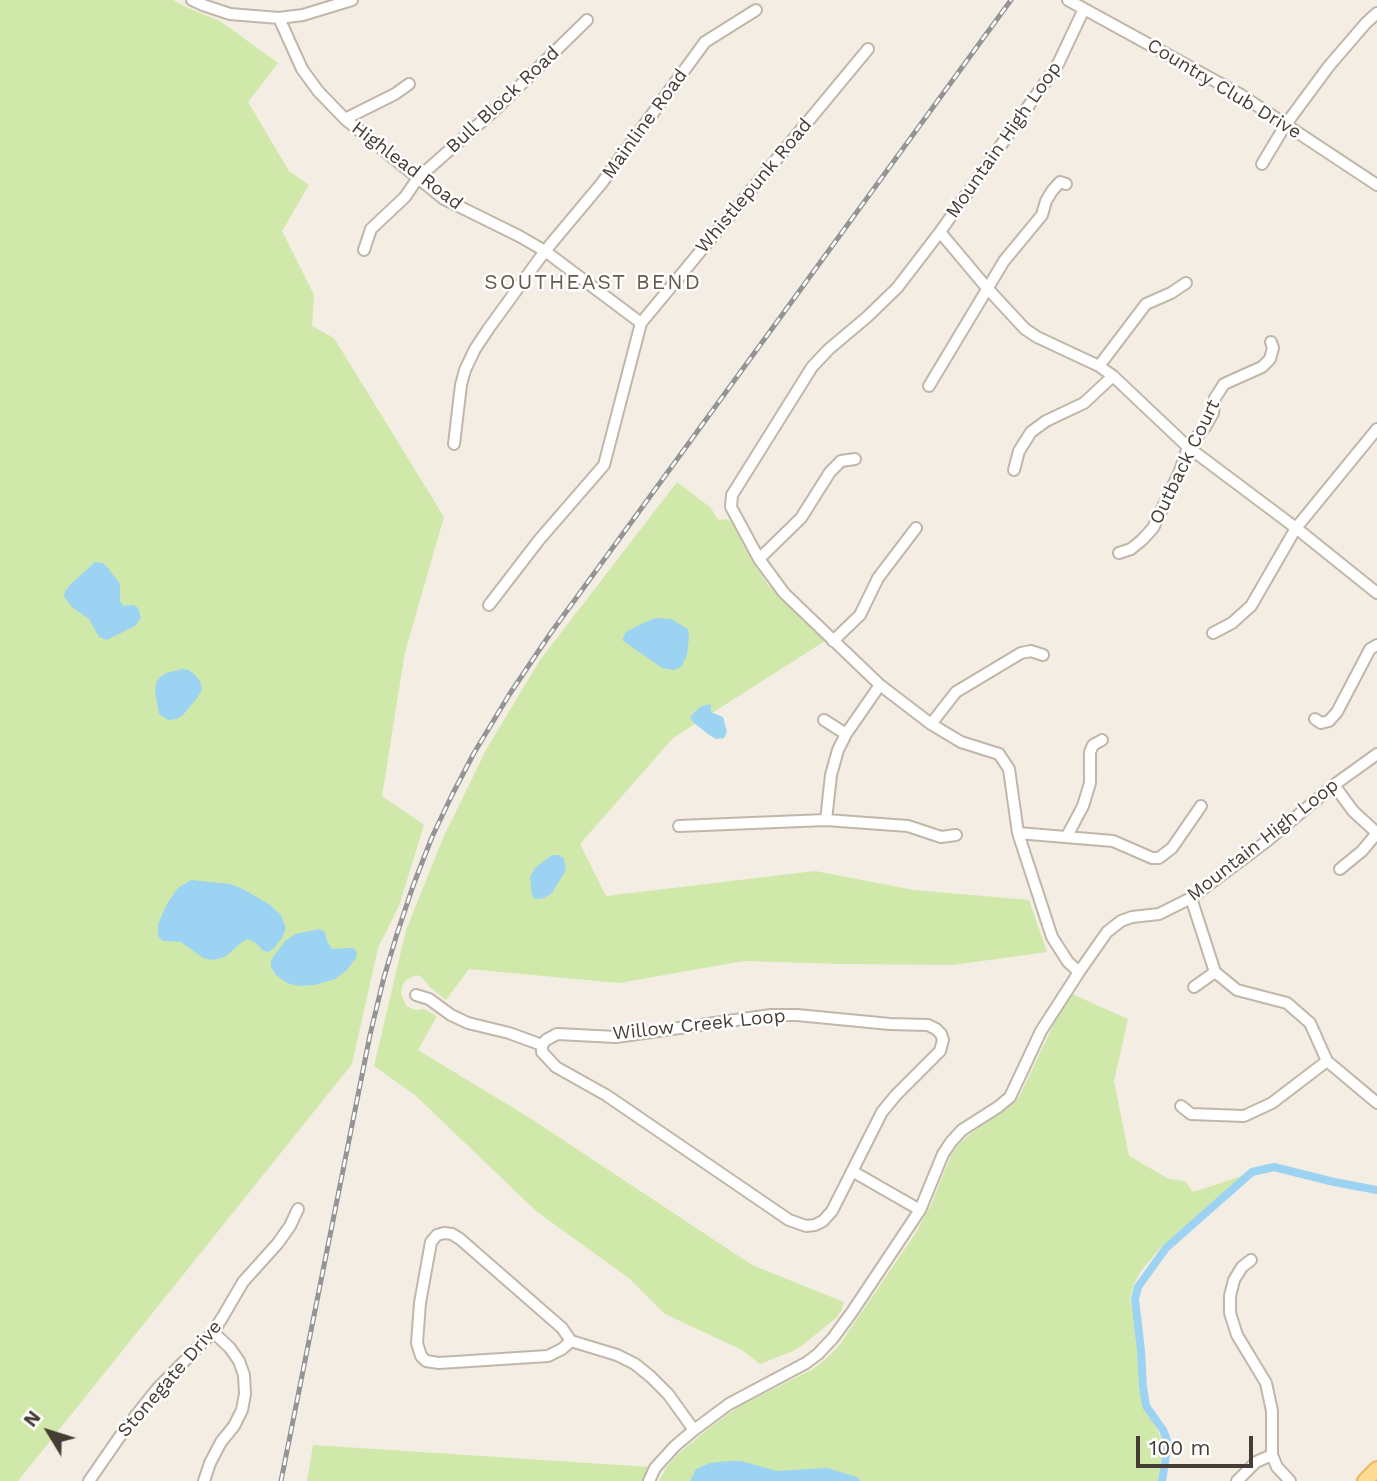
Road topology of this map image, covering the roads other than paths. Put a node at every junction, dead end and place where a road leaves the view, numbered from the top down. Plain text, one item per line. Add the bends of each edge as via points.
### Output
1 (192, 0) edge
2 (352, 0) edge
3 (1068, 0) edge
4 (1084, 9) junction
5 (756, 10) dead end
6 (1377, 13) edge
7 (279, 18) junction
8 (586, 20) dead end
9 (867, 49) dead end
10 (409, 84) dead end
11 (345, 118) junction
12 (1286, 124) junction
13 (1262, 164) dead end
14 (418, 178) junction
15 (1066, 184) dead end
16 (1377, 185) edge
17 (940, 232) junction
18 (363, 250) dead end
19 (545, 251) junction
20 (1186, 284) dead end
21 (987, 288) junction
22 (641, 323) junction
23 (1271, 342) dead end
24 (1099, 366) junction
25 (1113, 376) junction
26 (929, 386) dead end
27 (1377, 429) edge
28 (454, 444) dead end
29 (1188, 447) junction
30 (855, 459) dead end
31 (1014, 470) dead end
32 (916, 528) dead end
33 (1296, 528) junction
34 (1119, 554) dead end
35 (759, 559) junction
36 (1377, 593) edge
37 (489, 605) dead end
38 (1213, 633) dead end
39 (833, 641) junction
40 (1377, 645) edge
41 (1043, 655) dead end
42 (880, 685) junction
43 (1315, 719) dead end
44 (824, 720) dead end
45 (855, 720) junction
46 (931, 724) junction
47 (865, 728) dead end
48 (846, 734) junction
49 (1102, 740) dead end
50 (1377, 754) edge
51 (1334, 785) junction
52 (1201, 806) dead end
53 (827, 820) junction
54 (678, 825) dead end
55 (1018, 833) junction
56 (1377, 833) edge
57 (956, 835) dead end
58 (1067, 836) junction
59 (1340, 869) dead end
60 (1191, 898) junction
61 (1079, 972) junction
62 (1215, 972) junction
63 (1194, 986) dead end
64 (416, 995) dead end
65 (542, 1045) junction
66 (1328, 1061) junction
67 (1377, 1103) edge
68 (1181, 1106) dead end
69 (852, 1171) junction
70 (299, 1209) dead end
71 (920, 1210) junction
72 (1251, 1260) dead end
73 (213, 1332) junction
74 (571, 1340) junction
75 (694, 1430) junction
76 (1272, 1455) junction
77 (1377, 1469) edge
78 (89, 1481) edge
79 (204, 1481) edge
80 (649, 1481) edge
81 (1237, 1481) edge
82 (1290, 1481) edge
83 (1365, 1481) edge

1 - 7 street via 230,14
2 - 7 street
3 - 4 street, Country Club Drive
4 - 12 street, Country Club Drive
4 - 17 street, Mountain High Loop via 1058,64
5 - 19 street, Mainline Road via 705,41 601,184
6 - 12 street via 1329,66
7 - 11 street, Highlead Road via 302,69
8 - 14 street, Bull Block Road
9 - 22 street, Whistlepunk Road
10 - 11 street
11 - 14 street, Highlead Road
12 - 13 street
12 - 16 street, Country Club Drive
14 - 18 street, Bull Block Road via 371,229
14 - 19 street, Highlead Road via 444,199
15 - 21 street via 1060,183 1052,191 1042,215
17 - 21 street, Mountain High Loop
17 - 35 street, Mountain High Loop via 897,288 812,367 732,495 731,507
19 - 22 street, Highlead Road
19 - 28 street, Mainline Road via 489,328 465,370
20 - 24 street via 1146,304
21 - 24 street, Mountain High Loop via 1025,329
21 - 26 street
22 - 37 street via 604,465
23 - 29 street, Outback Court via 1270,359 1262,367 1224,384 1213,413
24 - 25 street, Mountain High Loop
25 - 29 street, Mountain High Loop
25 - 31 street via 1084,403 1031,432
27 - 33 street
29 - 33 street, Mountain High Loop
29 - 34 street, Outback Court via 1153,528
30 - 35 street via 841,461 830,472 801,518
32 - 39 street via 878,579 860,615
33 - 36 street, Mountain High Loop
33 - 38 street via 1251,606
35 - 39 street, Mountain High Loop via 784,593
39 - 42 street, Mountain High Loop
40 - 43 street via 1370,649 1337,712 1329,721
41 - 46 street via 1021,653 956,692
42 - 45 street
42 - 46 street, Mountain High Loop
44 - 48 street
45 - 47 street
45 - 48 street
46 - 55 street, Mountain High Loop via 961,742 999,754 1009,769
48 - 53 street via 831,775
49 - 58 street via 1090,752 1090,783
50 - 51 street, Mountain High Loop
51 - 56 street
51 - 60 street, Mountain High Loop
52 - 58 street via 1172,848 1159,858 1113,841
53 - 54 street
53 - 57 street via 908,826 942,837
55 - 58 street
55 - 61 street, Mountain High Loop via 1052,937
56 - 59 street
60 - 61 street, Mountain High Loop via 1160,914 1121,921 1107,932
60 - 62 street
61 - 71 street via 1041,1031 1010,1097 951,1142
62 - 63 street
62 - 66 street via 1237,990 1287,1003 1310,1023
64 - 65 street via 468,1023
65 - 69 street, Willow Creek Loop via 542,1052 555,1067 606,1095 796,1223 806,1226 823,1221
65 - 69 street, Willow Creek Loop via 556,1034 615,1037 771,1015 936,1029 943,1040 940,1051 882,1112
66 - 67 street
66 - 68 street via 1272,1103 1244,1116 1191,1114
69 - 71 street
70 - 73 street, Stonegate Drive via 278,1243 243,1282
71 - 75 street via 818,1354 729,1404
72 - 76 street via 1234,1280 1230,1311 1236,1333 1266,1385 1272,1411
73 - 78 street, Stonegate Drive via 157,1389
73 - 79 street via 239,1361 245,1394 242,1410 210,1462
74 - 74 street via 460,1239 444,1233 431,1242 416,1343 426,1361 548,1356
74 - 75 street via 635,1364 668,1394
75 - 80 street via 655,1468
76 - 81 street via 1256,1462
76 - 82 street
77 - 83 main road

